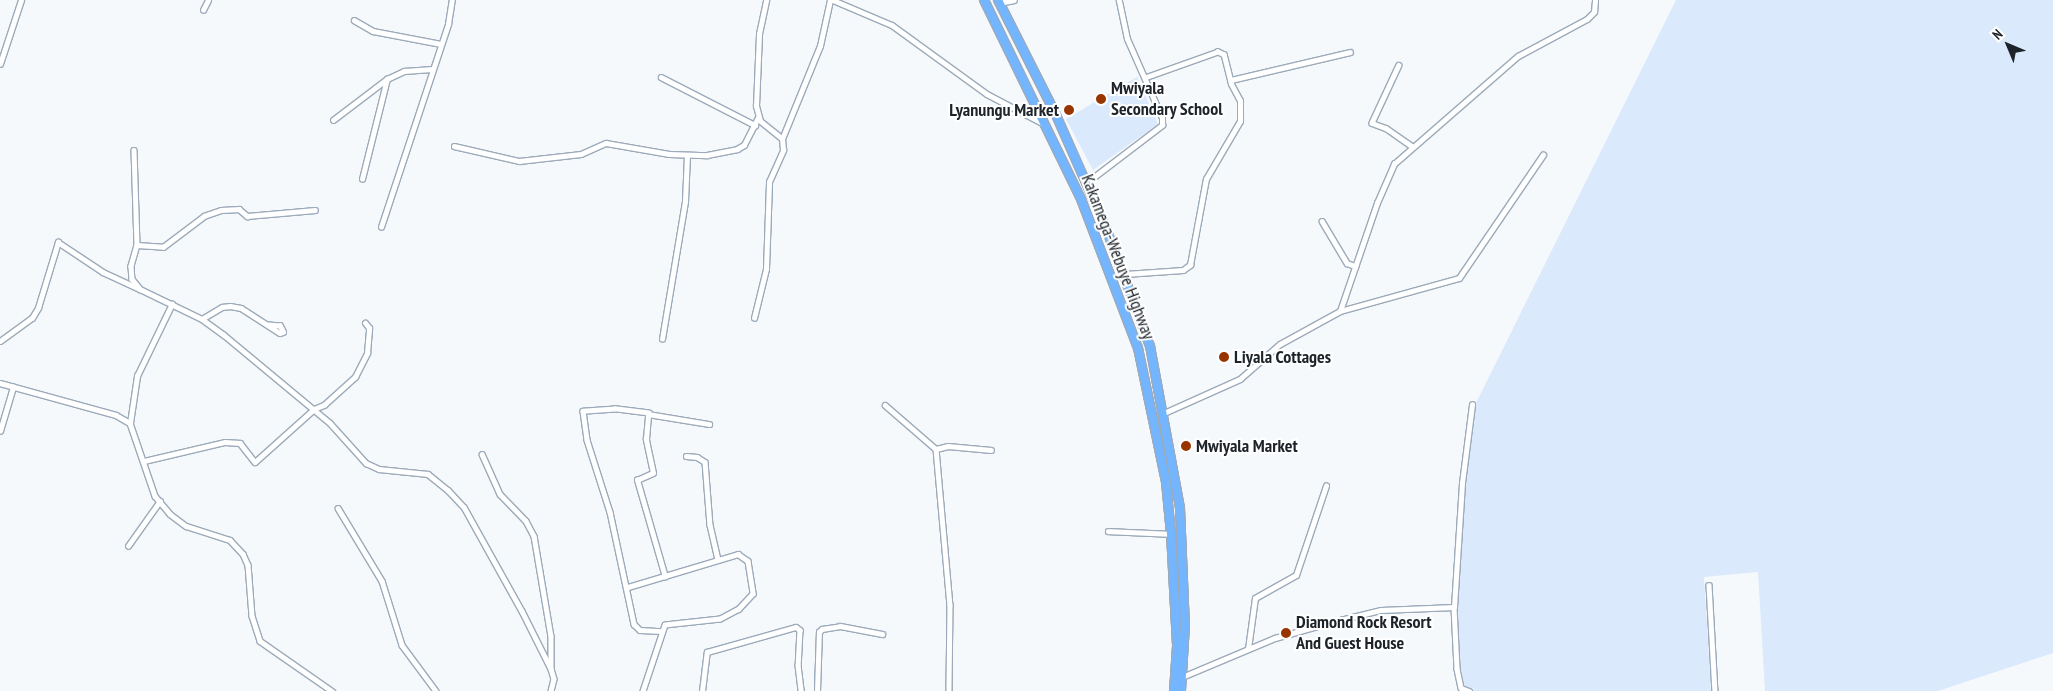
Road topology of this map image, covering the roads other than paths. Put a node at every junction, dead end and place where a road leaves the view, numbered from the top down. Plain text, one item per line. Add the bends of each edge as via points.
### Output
1 (21, 0) edge
2 (208, 0) edge
3 (452, 0) edge
4 (766, 0) edge
5 (832, 0) edge
6 (984, 0) edge
7 (1014, 0) edge
8 (1119, 0) edge
9 (1595, 0) edge
10 (998, 2) edge
11 (203, 10) dead end
12 (354, 20) dead end
13 (441, 44) junction
14 (1350, 52) dead end
15 (0, 64) edge
16 (1399, 65) dead end
17 (432, 69) junction
18 (661, 77) dead end
19 (1145, 78) junction
20 (387, 79) junction
21 (1231, 80) junction
22 (758, 118) junction
23 (333, 120) dead end
24 (755, 125) junction
25 (1047, 126) junction
26 (782, 139) junction
27 (454, 146) dead end
28 (1412, 146) junction
29 (134, 150) dead end
30 (1543, 155) dead end
31 (687, 156) junction
32 (362, 179) dead end
33 (1086, 183) junction
34 (315, 210) dead end
35 (1322, 221) dead end
36 (381, 227) dead end
37 (137, 245) junction
38 (1355, 266) junction
39 (1125, 274) junction
40 (140, 289) junction
41 (172, 304) junction
42 (1340, 311) junction
43 (754, 318) dead end
44 (202, 319) junction
45 (365, 322) dead end
46 (269, 325) dead end
47 (662, 339) dead end
48 (0, 341) edge
49 (0, 384) edge
50 (13, 387) junction
51 (885, 405) dead end
52 (1472, 405) dead end
53 (314, 409) junction
54 (649, 413) junction
55 (1164, 413) junction
56 (130, 423) junction
57 (708, 424) dead end
58 (0, 431) edge
59 (936, 449) junction
60 (991, 450) dead end
61 (482, 454) dead end
62 (686, 456) dead end
63 (144, 461) junction
64 (1326, 486) dead end
65 (160, 502) junction
66 (338, 508) dead end
67 (1108, 531) dead end
68 (1171, 534) junction
69 (128, 546) dead end
70 (718, 559) junction
71 (665, 577) junction
72 (1709, 585) dead end
73 (628, 587) junction
74 (1454, 607) junction
75 (661, 630) junction
76 (882, 634) dead end
77 (1248, 649) junction
78 (551, 668) junction
79 (1182, 677) junction
80 (332, 691) edge
81 (436, 691) edge
82 (551, 691) edge
83 (643, 691) edge
84 (702, 691) edge
85 (801, 691) edge
86 (816, 691) edge
87 (949, 691) edge
88 (1174, 691) edge
89 (1181, 691) edge
90 (1469, 691) edge
91 (1715, 691) edge

1 - 15 street
2 - 11 street
3 - 13 street
4 - 22 street via 759,34
5 - 25 street via 892,25 987,94
5 - 26 street via 820,46
6 - 25 highway, Kakamega-Webuye Highway
7 - 10 street
8 - 19 street via 1127,40
9 - 28 street via 1594,12 1587,19 1518,56
10 - 33 highway, Kakamega-Webuye Highway via 1056,115
12 - 13 street via 373,31
13 - 17 street
14 - 21 street
16 - 28 street via 1372,123 1394,132
17 - 20 street via 404,71
17 - 36 street
18 - 24 street
19 - 21 street via 1218,52 1224,54
19 - 33 street via 1162,118 1159,130
20 - 23 street
20 - 32 street
21 - 39 street via 1240,101 1239,126 1206,179 1190,265 1183,270
22 - 24 street
22 - 26 street
24 - 31 street via 749,139 738,149
25 - 68 highway, Kakamega-Webuye Highway via 1129,319 1155,427
26 - 43 street via 783,150 769,182 766,269
27 - 31 street via 519,161 581,154 606,143
28 - 38 street via 1388,176
29 - 37 street
30 - 42 street via 1459,278
31 - 47 street via 685,201
33 - 39 highway, Kakamega-Webuye Highway
34 - 37 street via 247,216 239,209 221,210 204,216 163,246
35 - 38 street via 1347,262
37 - 40 street via 131,266 132,279
38 - 42 street
39 - 55 highway, Kakamega-Webuye Highway via 1150,346
40 - 41 street
40 - 48 street via 103,272 58,242 38,308 32,318
41 - 44 street
41 - 56 street via 137,376
42 - 55 street via 1280,344 1240,380
44 - 46 street via 230,306 240,308
44 - 53 street
45 - 53 street via 369,328 367,353 355,377 324,405
49 - 50 street
50 - 56 street via 116,416
50 - 58 street
51 - 59 street
52 - 74 street via 1463,468
53 - 63 street via 255,462 240,444 232,442
53 - 78 street via 366,463 379,469 428,474 464,507
54 - 57 street
54 - 71 street via 646,439 653,473 637,480
54 - 73 street via 615,409 583,411 587,440 610,512
55 - 79 highway, Kakamega-Webuye Highway via 1180,508 1185,625
56 - 63 street
59 - 60 street via 948,446
59 - 87 street via 950,605
61 - 78 street via 500,494 526,521 534,536 551,636
62 - 70 street via 705,462 710,525
63 - 65 street
64 - 77 street via 1296,575 1255,598
65 - 69 street
65 - 80 street via 186,526 237,546 248,565 252,616 260,641
66 - 81 street via 382,581 402,645
67 - 68 street
68 - 88 highway, Kakamega-Webuye Highway via 1177,646
70 - 71 street
70 - 75 street via 738,554 745,557 754,594 752,598 720,619 665,625
71 - 73 street
72 - 91 street
73 - 75 street via 636,628
74 - 77 street via 1381,610 1275,638
74 - 90 street via 1461,688
75 - 83 street
76 - 86 street via 840,626 822,629 819,632
77 - 79 street
78 - 82 street via 554,679
79 - 89 highway, Kakamega-Webuye Highway
84 - 85 street via 708,652 796,627 800,630 798,664

